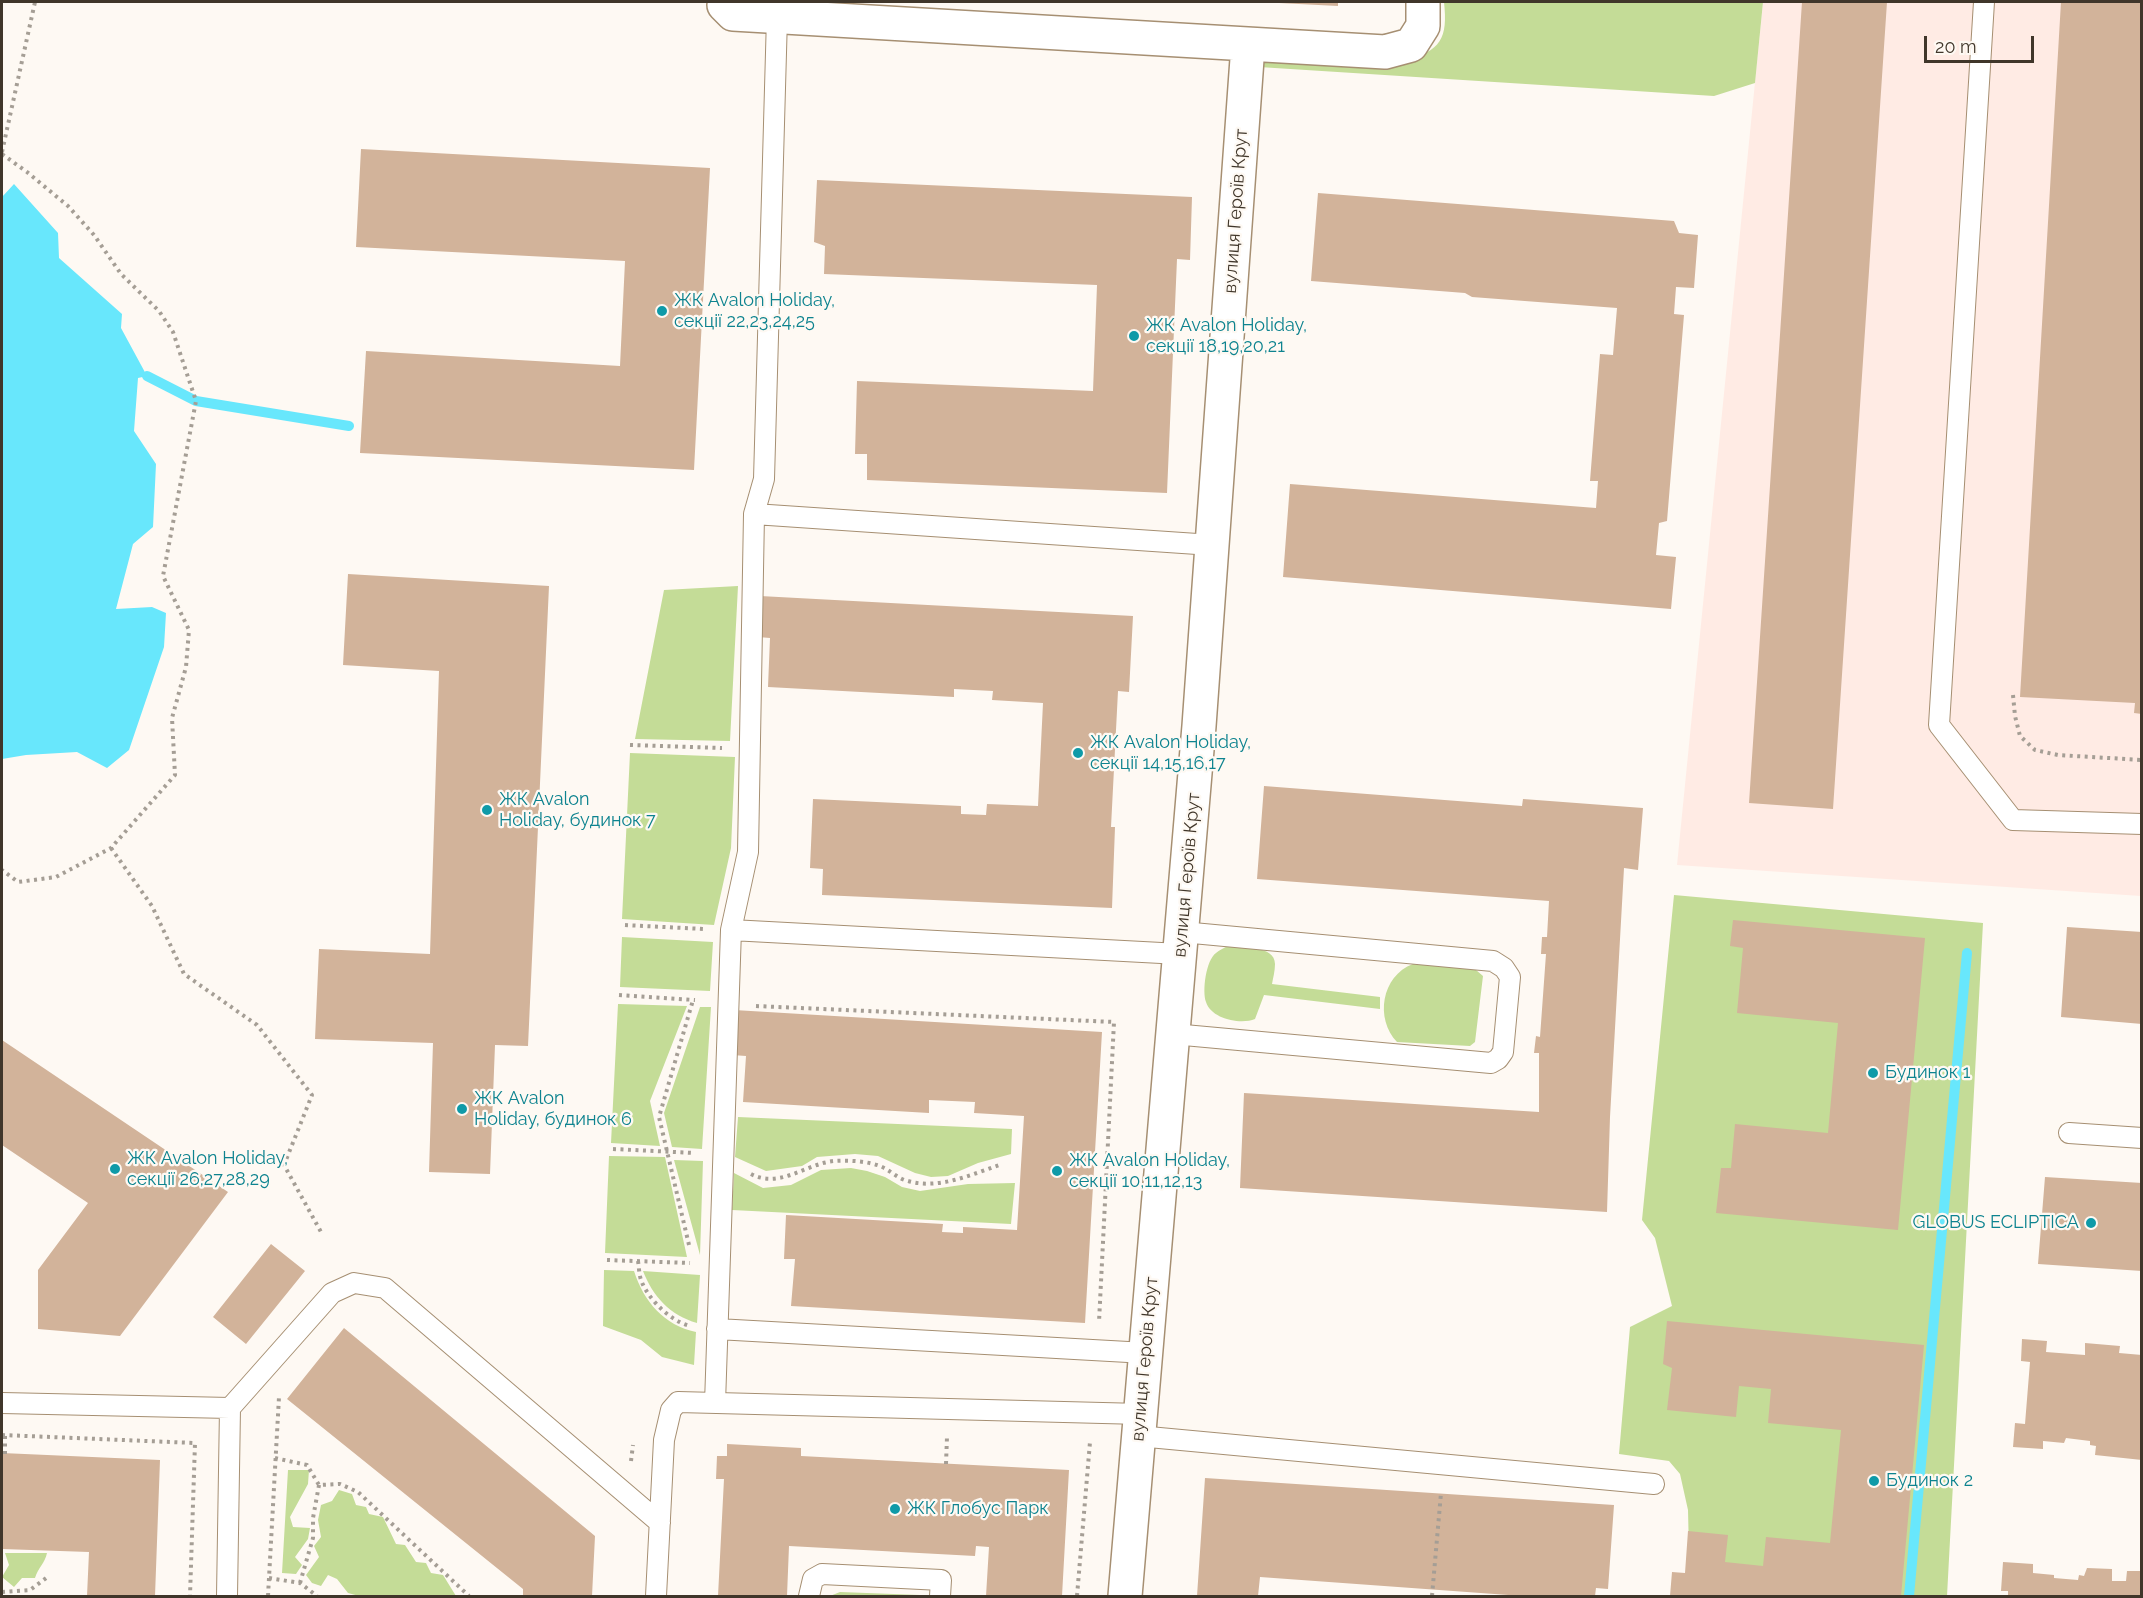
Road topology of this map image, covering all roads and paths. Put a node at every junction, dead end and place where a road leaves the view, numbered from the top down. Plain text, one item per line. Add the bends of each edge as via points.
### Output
1 (35, 2) edge
2 (1423, 2) edge
3 (1984, 2) edge
4 (724, 5) dead end
5 (777, 17) junction
6 (1248, 45) junction
7 (2, 153) edge
8 (754, 514) junction
9 (1212, 545) junction
10 (2013, 695) dead end
11 (630, 745) dead end
12 (730, 748) dead end
13 (2142, 760) edge
14 (2142, 824) edge
15 (111, 848) junction
16 (2, 870) edge
17 (625, 925) dead end
18 (730, 930) junction
19 (1181, 943) junction
20 (619, 995) dead end
21 (693, 1000) junction
22 (702, 1000) dead end
23 (756, 1005) dead end
24 (1173, 1035) junction
25 (2069, 1134) dead end
26 (2142, 1138) edge
27 (613, 1149) dead end
28 (667, 1152) junction
29 (702, 1154) dead end
30 (1002, 1164) dead end
31 (748, 1172) dead end
32 (321, 1232) dead end
33 (607, 1260) dead end
34 (638, 1261) junction
35 (1099, 1321) dead end
36 (696, 1327) dead end
37 (717, 1329) junction
38 (1146, 1353) junction
39 (286, 1388) dead end
40 (2, 1403) edge
41 (715, 1403) junction
42 (230, 1408) junction
43 (1140, 1425) junction
44 (3, 1435) edge
45 (1088, 1451) dead end
46 (5, 1454) dead end
47 (275, 1458) junction
48 (1444, 1464) junction
49 (1654, 1484) dead end
50 (319, 1485) junction
51 (660, 1523) junction
52 (49, 1576) dead end
53 (269, 1578) junction
54 (300, 1583) junction
55 (2, 1592) edge
56 (190, 1596) edge
57 (226, 1596) edge
58 (268, 1596) edge
59 (317, 1596) edge
60 (466, 1596) edge
61 (656, 1596) edge
62 (809, 1596) edge
63 (940, 1596) edge
64 (1077, 1596) edge
65 (1125, 1596) edge
66 (1432, 1596) edge

1 - 7 path
2 - 6 street via 1423,26 1411,45 1385,52
3 - 14 lane via 1939,725 2013,820
4 - 5 street via 733,14
5 - 6 street
5 - 8 lane via 764,479
6 - 9 street, вулиця Героїв Крут
7 - 15 path via 68,206 121,274 159,311 173,332 196,401 163,576 189,630 186,667 172,718 175,775
8 - 9 lane
8 - 18 lane via 748,852
9 - 19 street, вулиця Героїв Крут
10 - 13 path via 2020,736 2035,750
11 - 12 path
15 - 16 path via 56,878 18,882
15 - 32 path via 152,906 184,974 257,1026 312,1095 284,1165
17 - 18 path
18 - 19 lane
18 - 37 lane
19 - 24 street, вулиця Героїв Крут
19 - 24 lane via 1493,962 1510,977 1503,1052 1491,1063
20 - 21 path
21 - 22 path
21 - 28 path via 658,1117
23 - 35 path via 1114,1022
24 - 38 street, вулиця Героїв Крут
25 - 26 lane
27 - 28 path
28 - 29 path
28 - 34 path via 694,1263
30 - 31 path via 944,1183 907,1181 862,1162 815,1165 782,1178 766,1179
33 - 34 path
34 - 36 path via 640,1279 651,1298 681,1322
37 - 38 lane
37 - 41 lane
38 - 43 street, вулиця Героїв Крут
39 - 47 path via 279,1397
40 - 42 lane
41 - 43 lane
41 - 51 lane via 678,1402 671,1410 664,1440
42 - 51 lane via 332,1293 354,1283 385,1288
42 - 57 lane
43 - 48 lane
43 - 65 street, вулиця Героїв Крут
44 - 46 path
44 - 56 path via 195,1443
45 - 64 path
47 - 50 path via 307,1465
47 - 53 path
48 - 49 lane
48 - 66 path
50 - 54 path via 313,1538
50 - 60 path via 340,1484 358,1492
51 - 61 lane
52 - 55 path via 30,1590
53 - 54 path
53 - 58 path
54 - 59 path
62 - 63 lane via 813,1579 822,1574 941,1580

